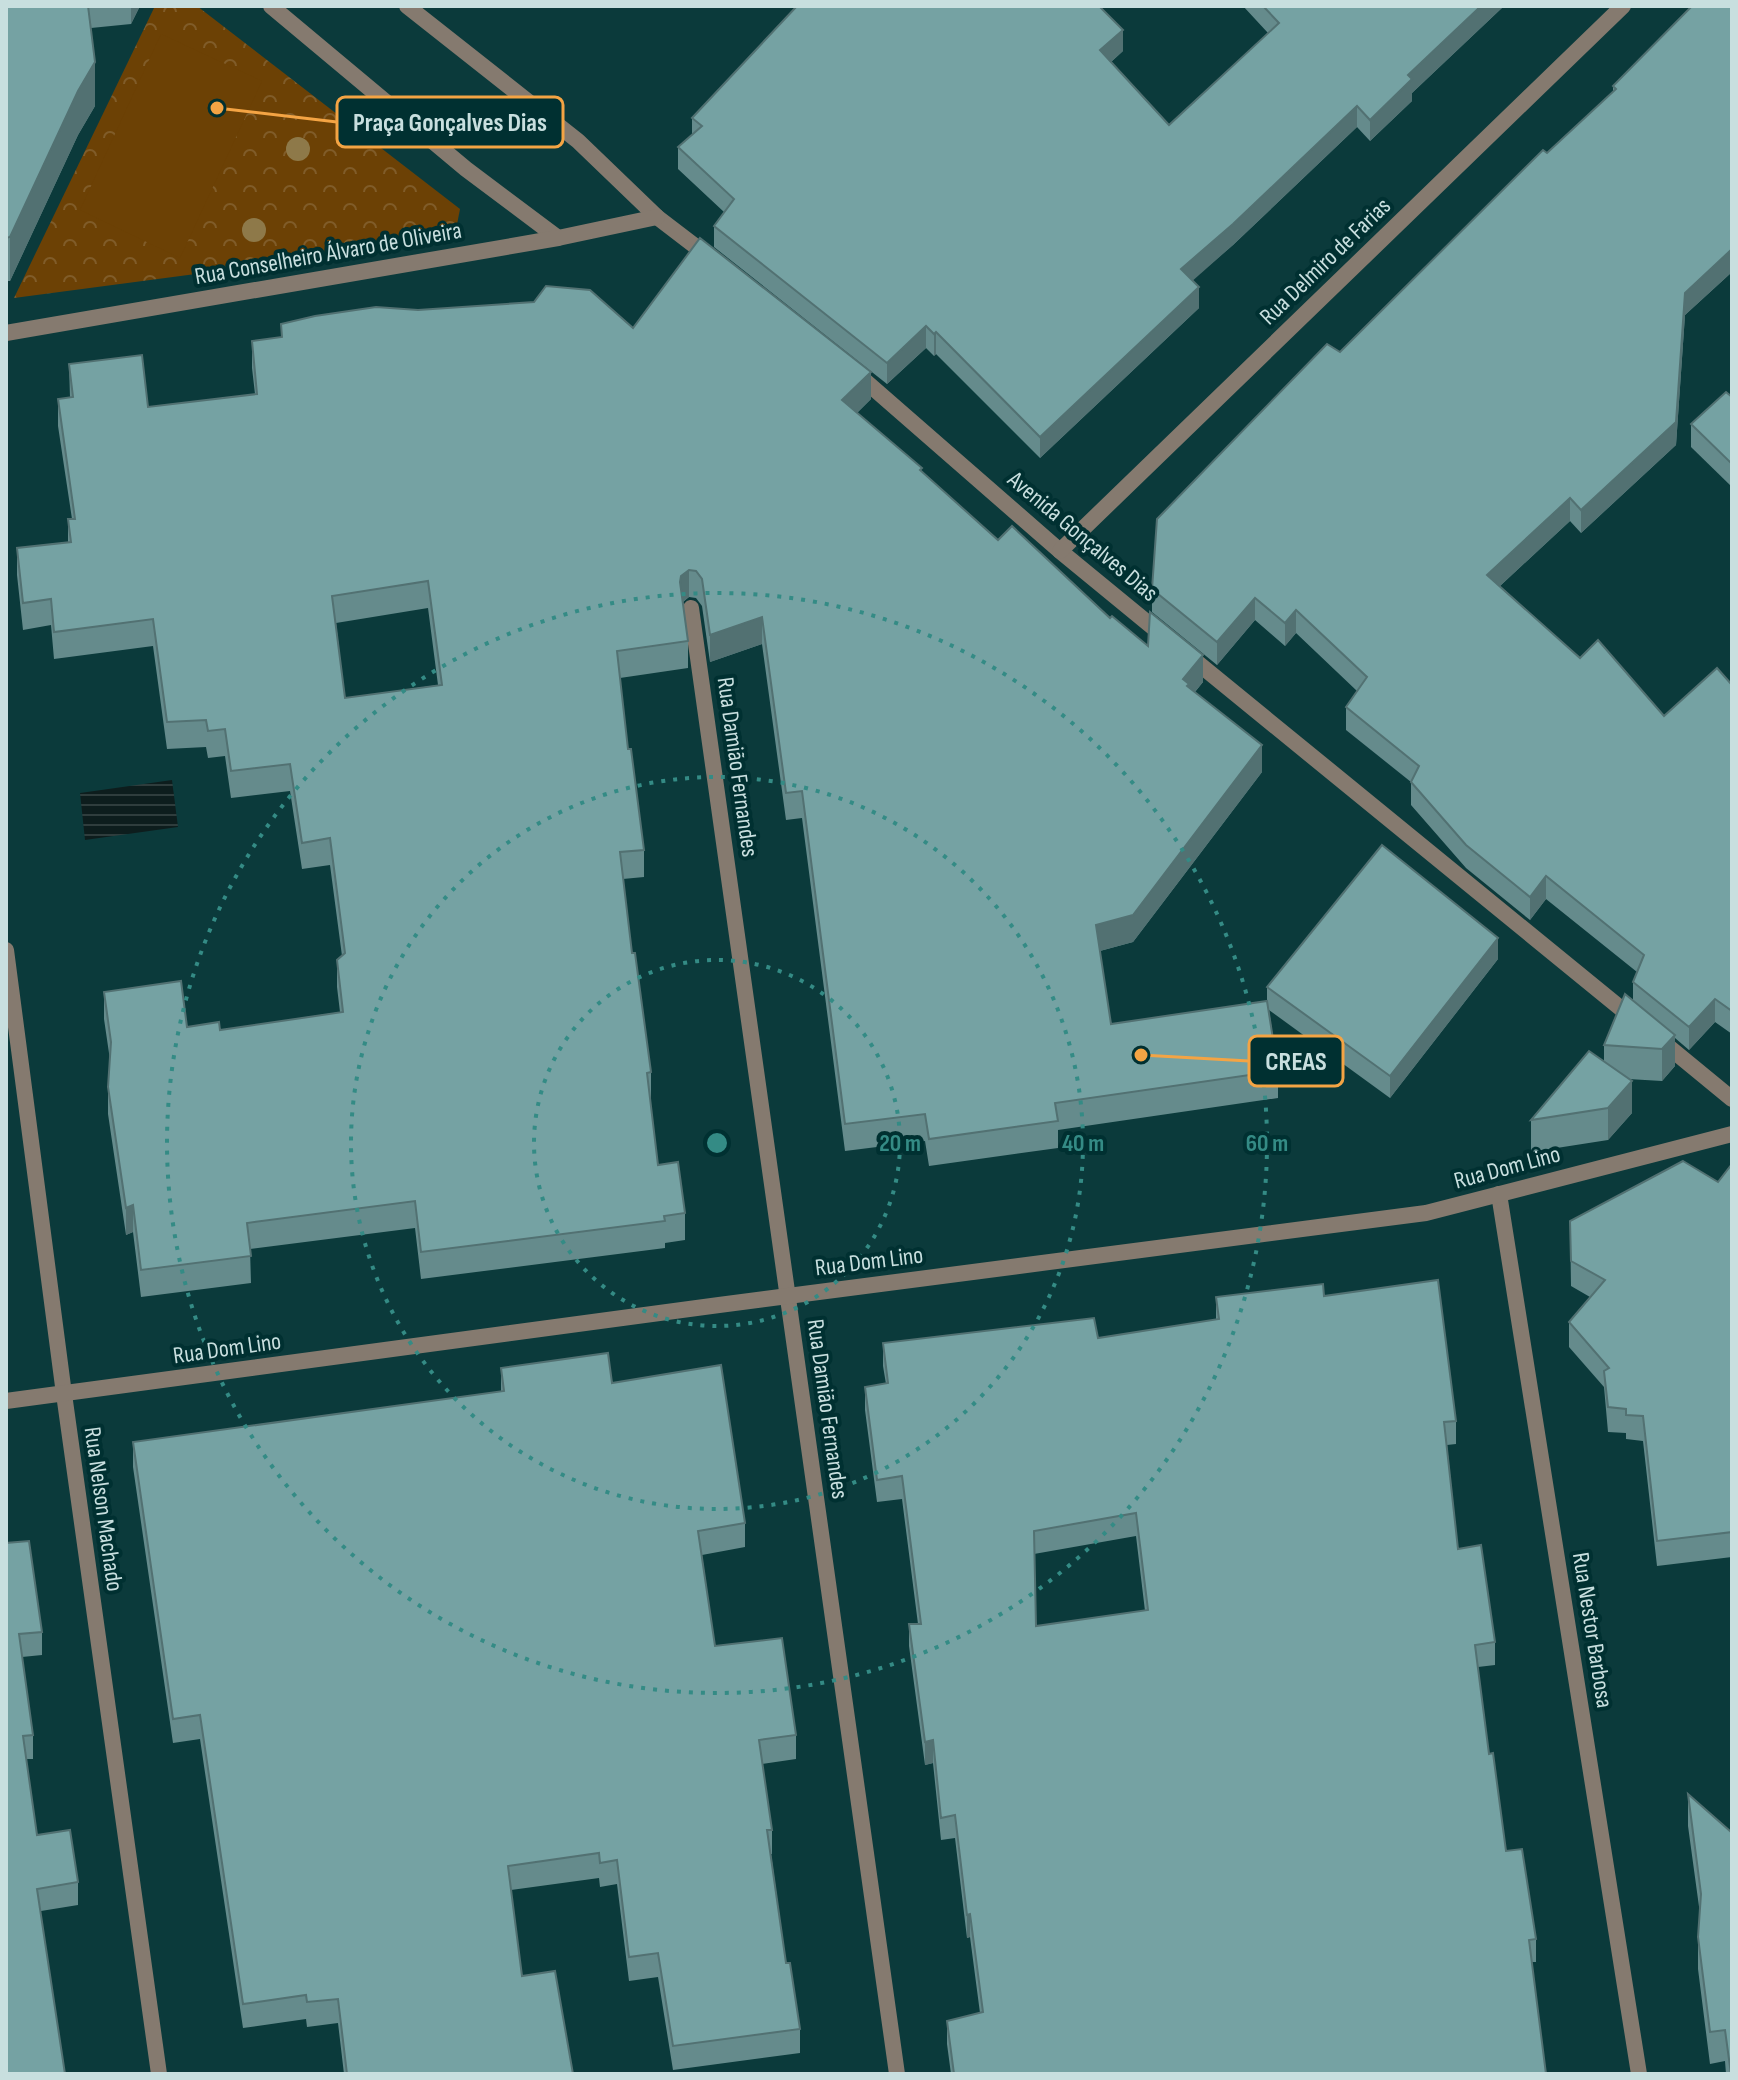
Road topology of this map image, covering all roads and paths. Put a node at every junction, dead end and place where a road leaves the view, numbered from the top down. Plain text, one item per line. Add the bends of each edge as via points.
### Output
1 (271, 6) edge
2 (407, 6) edge
3 (1623, 6) edge
4 (657, 217) junction
5 (558, 238) junction
6 (731, 274) edge
7 (6, 333) edge
8 (839, 360) edge
9 (1060, 551) junction
10 (691, 608) dead end
11 (6, 950) edge
12 (1732, 1099) edge
13 (1732, 1134) edge
14 (1499, 1194) junction
15 (787, 1296) junction
16 (64, 1394) junction
17 (6, 1401) edge
18 (159, 2074) edge
19 (897, 2074) edge
20 (1639, 2074) edge

1 - 5 street via 466,169
2 - 4 street via 578,141
3 - 9 street, Rua Delmiro de Farias
4 - 5 street, Rua Conselheiro Álvaro de Oliveira
4 - 6 street
5 - 7 street, Rua Conselheiro Álvaro de Oliveira
8 - 9 street, Avenida Gonçalves Dias
9 - 12 street, Avenida Gonçalves Dias
10 - 15 street, Rua Damião Fernandes
11 - 16 street, Rua Nelson Machado
13 - 14 street, Rua Dom Lino
14 - 15 street, Rua Dom Lino via 1426,1213
14 - 20 street, Rua Nestor Barbosa
15 - 16 street, Rua Dom Lino
15 - 19 street, Rua Damião Fernandes
16 - 17 street, Rua Dom Lino
16 - 18 street, Rua Nelson Machado

